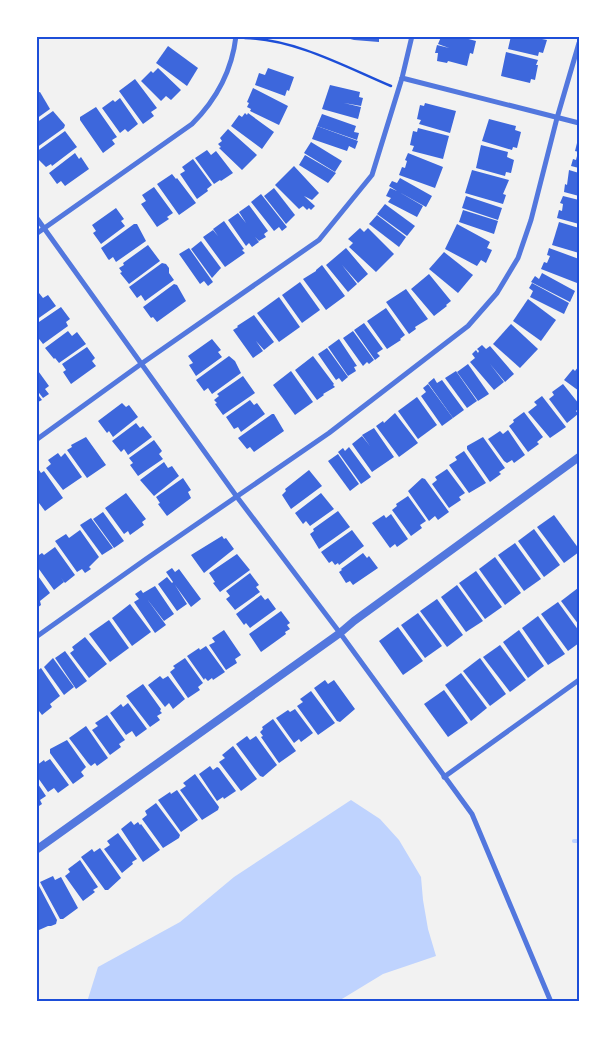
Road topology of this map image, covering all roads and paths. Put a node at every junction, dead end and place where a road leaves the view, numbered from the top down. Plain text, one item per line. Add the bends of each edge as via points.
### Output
1 (412, 36) edge
2 (236, 37) edge
3 (579, 43) edge
4 (402, 78) junction
5 (399, 90) junction
6 (557, 118) junction
7 (579, 123) edge
8 (36, 217) edge
9 (44, 229) junction
10 (36, 234) edge
11 (141, 364) junction
12 (36, 440) edge
13 (579, 458) edge
14 (237, 497) junction
15 (340, 633) junction
16 (36, 637) edge
17 (579, 680) edge
18 (444, 777) junction
19 (36, 850) edge
20 (551, 1002) edge

1 - 4 street
2 - 5 path via 308,50
2 - 9 street via 225,78 211,103 192,124
3 - 6 street
4 - 5 street
4 - 6 street
5 - 11 street via 372,175 319,240
6 - 7 street
6 - 14 street via 528,229 518,258 497,293 468,326 329,433
8 - 9 street
9 - 10 street
9 - 11 street
11 - 12 street
11 - 14 street
13 - 15 street
14 - 15 street
14 - 16 street
15 - 18 street
15 - 19 street
17 - 18 street
18 - 20 street via 472,814

